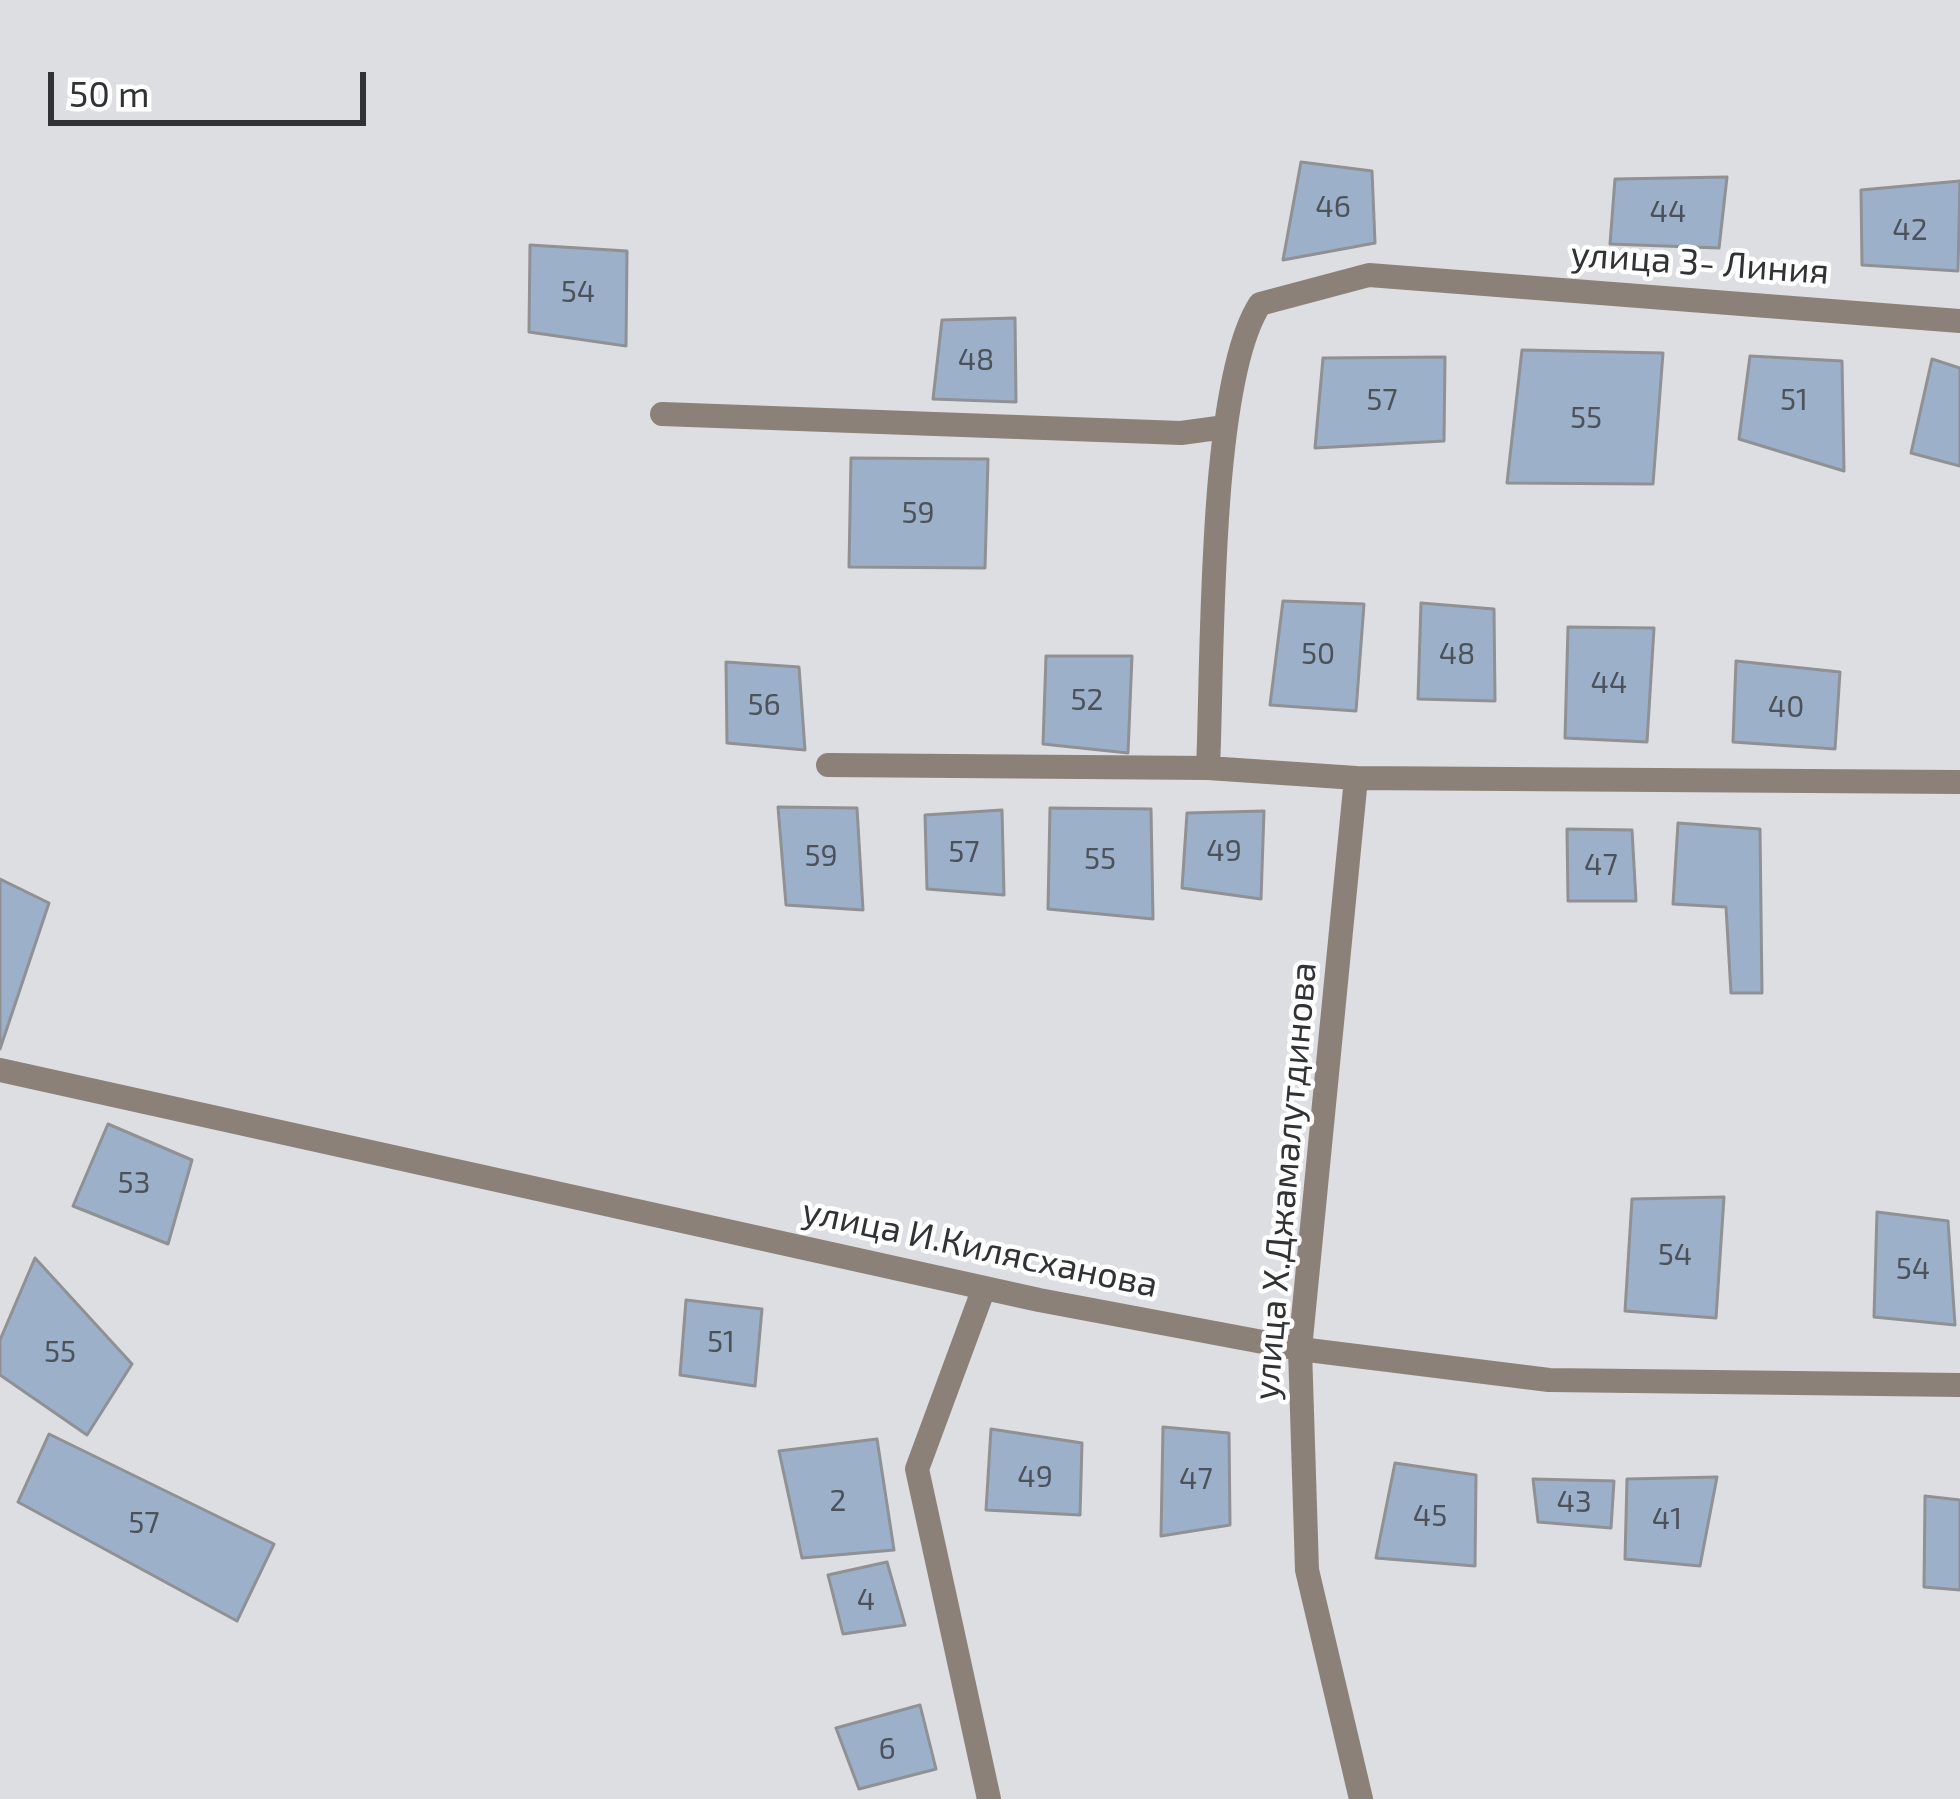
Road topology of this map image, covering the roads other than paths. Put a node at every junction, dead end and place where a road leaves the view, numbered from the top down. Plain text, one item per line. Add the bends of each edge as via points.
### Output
1 (1960, 321) edge
2 (662, 414) dead end
3 (1226, 427) junction
4 (828, 765) dead end
5 (1208, 768) junction
6 (1356, 778) junction
7 (1960, 782) edge
8 (0, 1070) edge
9 (984, 1288) junction
10 (1300, 1349) junction
11 (1960, 1385) edge
12 (989, 1799) edge
13 (1360, 1799) edge

1 - 3 street, улица 3- Линия via 1369,275 1259,304 1246,325
2 - 3 street via 1181,433
3 - 5 street
4 - 5 street
5 - 6 street
6 - 7 street
6 - 10 street, улица Х.Джамалутдинова
8 - 9 street, улица И.Килясханова
9 - 10 street, улица И.Килясханова
9 - 12 street via 917,1468
10 - 11 street, улица И.Килясханова via 1549,1380
10 - 13 street, улица Х.Джамалутдинова via 1307,1570

